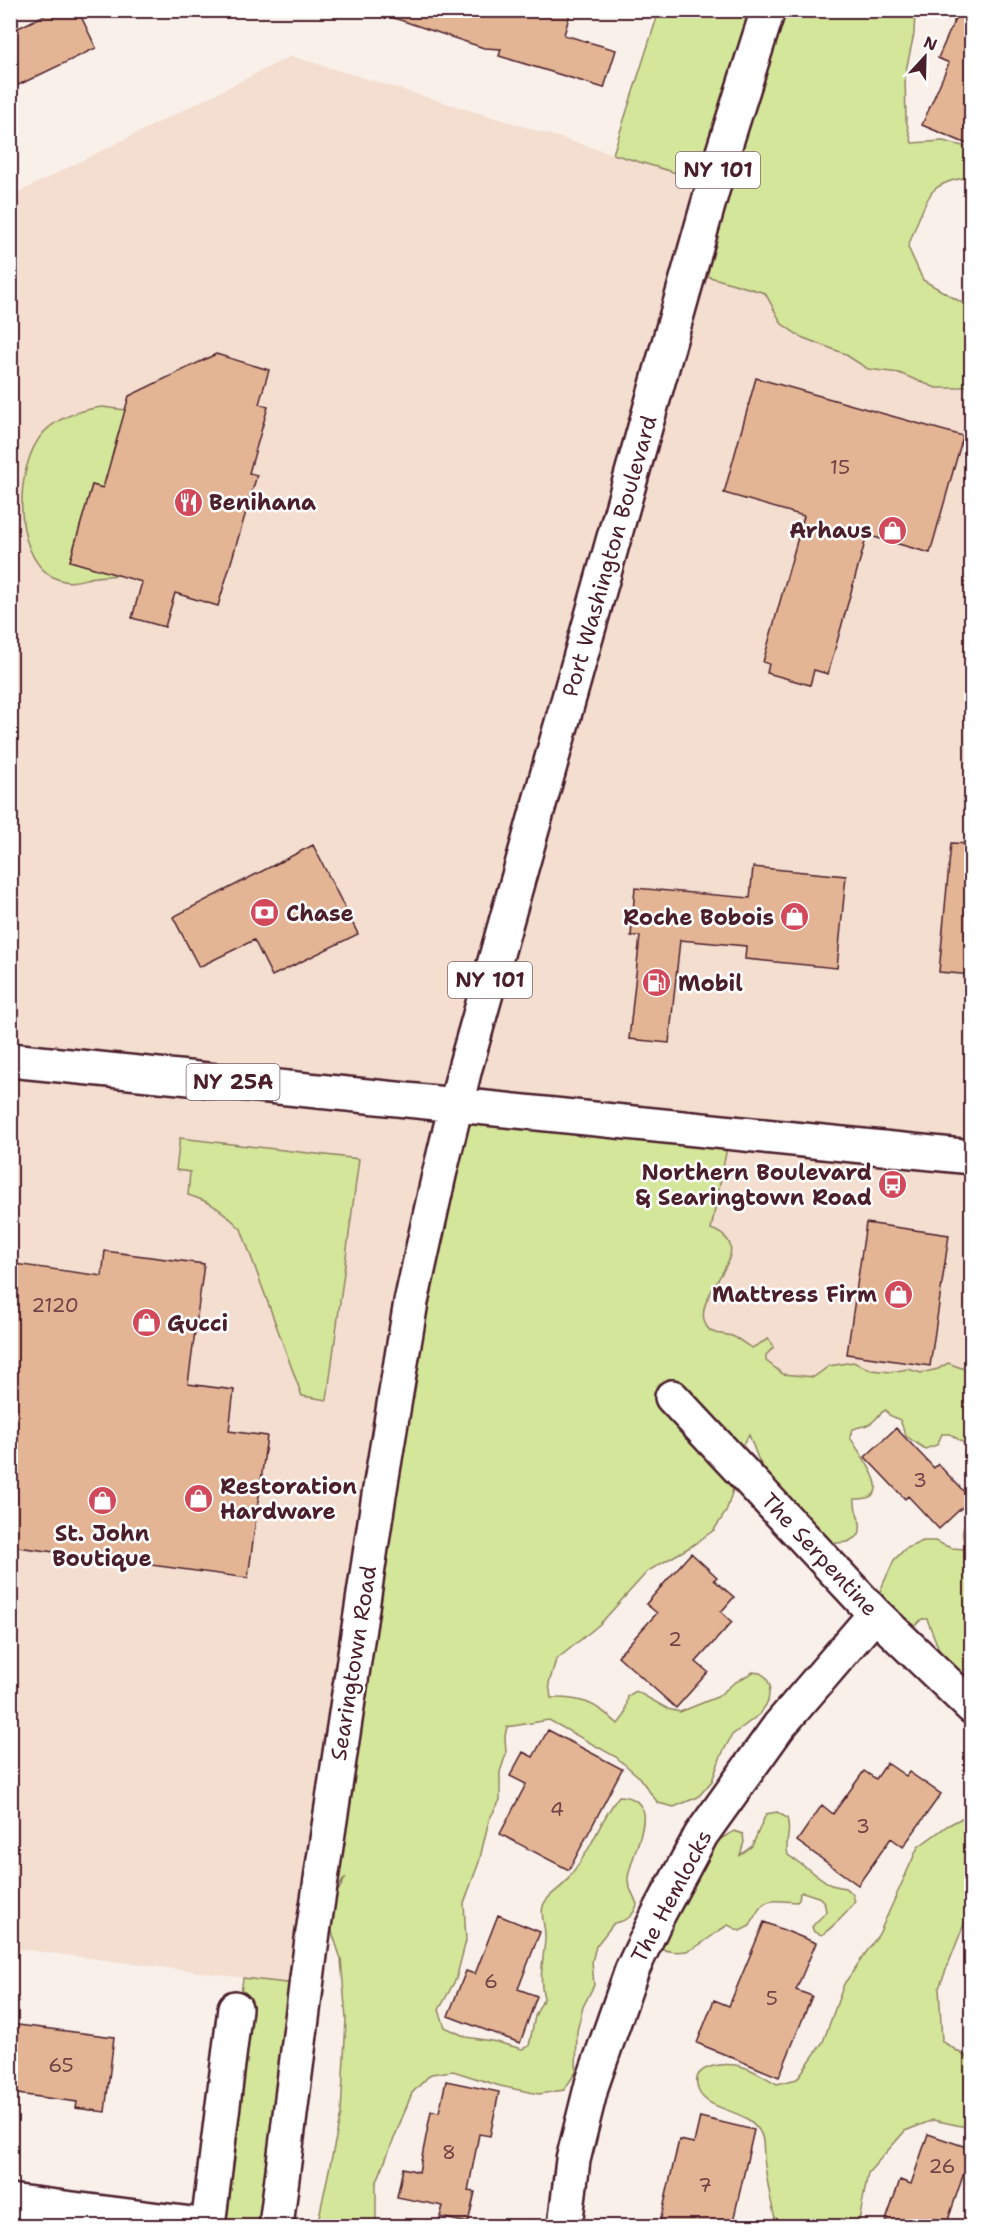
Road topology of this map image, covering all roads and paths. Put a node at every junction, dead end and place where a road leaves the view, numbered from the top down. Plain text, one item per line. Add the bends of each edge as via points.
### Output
1 (768, 10) edge
2 (10, 1060) edge
3 (455, 1104) junction
4 (972, 1157) edge
5 (672, 1398) dead end
6 (875, 1614) junction
7 (972, 1707) edge
8 (235, 2008) dead end
9 (10, 2201) edge
10 (208, 2226) edge
11 (276, 2226) edge
12 (565, 2226) edge

1 - 3 main road, Port Washington Boulevard / NY 101 via 704,219
2 - 3 main road, NY 25A
3 - 4 main road, NY 25A
3 - 11 main road, Searingtown Road via 411,1302 379,1495 312,1939
5 - 6 main road, The Serpentine
6 - 7 main road, The Serpentine
6 - 12 main road, The Hemlocks via 779,1726 701,1835 658,1915 632,1970 592,2084 573,2160
8 - 10 main road
9 - 10 main road

